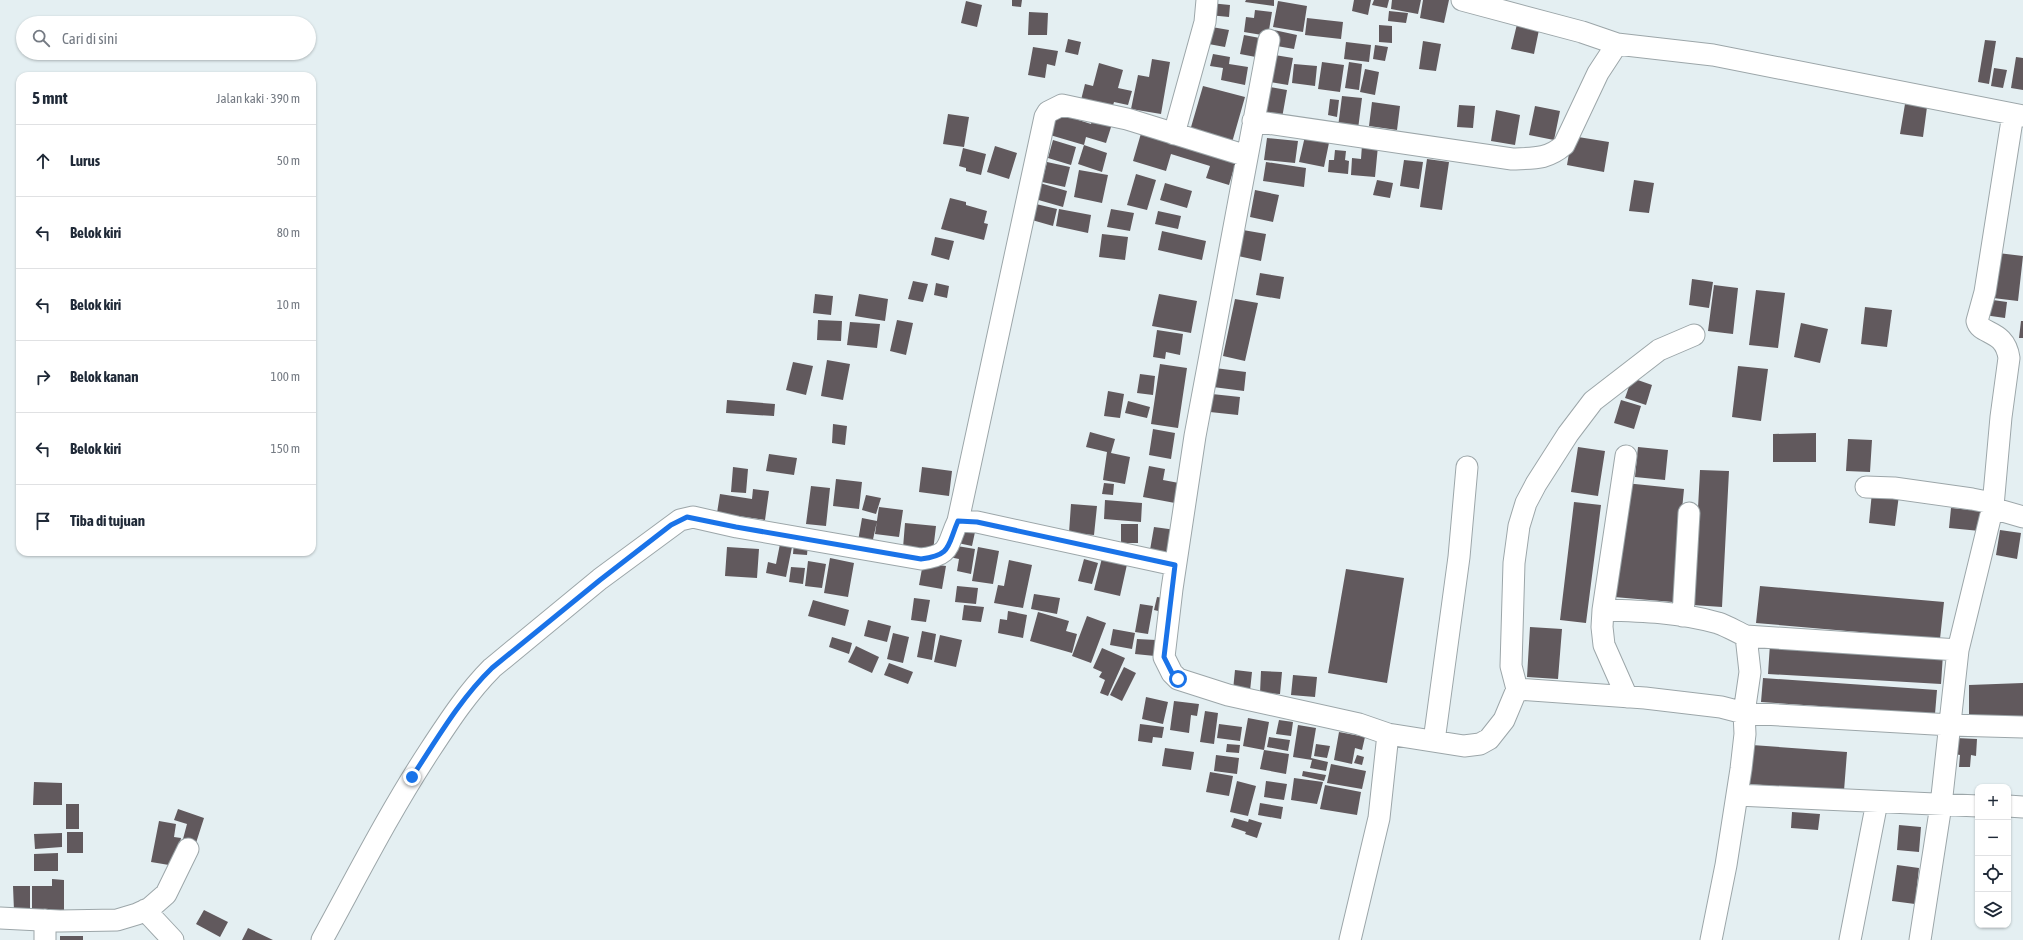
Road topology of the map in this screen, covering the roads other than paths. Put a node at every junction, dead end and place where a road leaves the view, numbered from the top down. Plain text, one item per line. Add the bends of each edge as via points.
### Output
1 (1208, 0) edge
2 (1462, 0) edge
3 (1269, 40) dead end
4 (1617, 44) junction
5 (2018, 115) edge
6 (1253, 121) junction
7 (1174, 134) junction
8 (1247, 156) junction
9 (1694, 335) dead end
10 (1626, 456) dead end
11 (1467, 467) dead end
12 (1866, 487) dead end
13 (1993, 506) junction
14 (1689, 514) dead end
15 (2023, 517) edge
16 (958, 521) junction
17 (1175, 565) junction
18 (1603, 610) junction
19 (1683, 616) junction
20 (1746, 636) junction
21 (1958, 650) junction
22 (1517, 688) junction
23 (1627, 697) junction
24 (1744, 712) junction
25 (1950, 725) junction
26 (2023, 727) edge
27 (1388, 734) junction
28 (1434, 741) junction
29 (1736, 795) junction
30 (1877, 802) junction
31 (1941, 805) junction
32 (1975, 806) edge
33 (2011, 806) edge
34 (2023, 807) edge
35 (188, 849) dead end
36 (145, 910) junction
37 (0, 918) edge
38 (45, 930) edge
39 (173, 940) edge
40 (322, 940) edge
41 (1350, 940) edge
42 (1711, 940) edge
43 (1850, 940) edge
44 (1920, 940) edge

1 - 7 street via 1206,22
2 - 4 street
3 - 6 street
4 - 5 street via 1713,55
4 - 6 street via 1598,73 1564,145 1554,154 1542,158 1512,158
5 - 13 street via 1985,292 1977,321 1980,327 2001,339 2009,358
6 - 8 street
7 - 8 street
7 - 16 street via 1062,105 1054,108 1045,117
8 - 17 street via 1197,428
9 - 22 street via 1659,350 1593,401 1568,434 1526,503 1519,526 1514,570 1511,666
10 - 18 street
11 - 28 street via 1458,564
12 - 13 street via 1894,488 1972,499
13 - 15 street via 1998,510
13 - 21 street
14 - 19 street
16 - 17 street via 977,522
16 - 40 street via 947,550 942,554 921,559 736,527 693,517 687,517 671,525 478,681 412,777
17 - 27 street via 1164,657 1178,679 1228,695 1359,724
18 - 19 street via 1644,610
18 - 23 street via 1604,645
19 - 20 street via 1719,624
20 - 21 street
20 - 24 street via 1750,672
21 - 25 street
22 - 23 street
22 - 28 street via 1504,720 1489,740 1464,746
23 - 24 street via 1721,707
24 - 25 street
24 - 29 street via 1745,734
25 - 26 street
25 - 31 street
27 - 28 street
27 - 41 street via 1379,818
29 - 30 street
29 - 42 street via 1726,865
30 - 31 street
30 - 43 street
31 - 32 street
31 - 44 street
33 - 34 street
35 - 36 street via 166,894
36 - 38 street via 118,920
36 - 39 street
37 - 38 street

